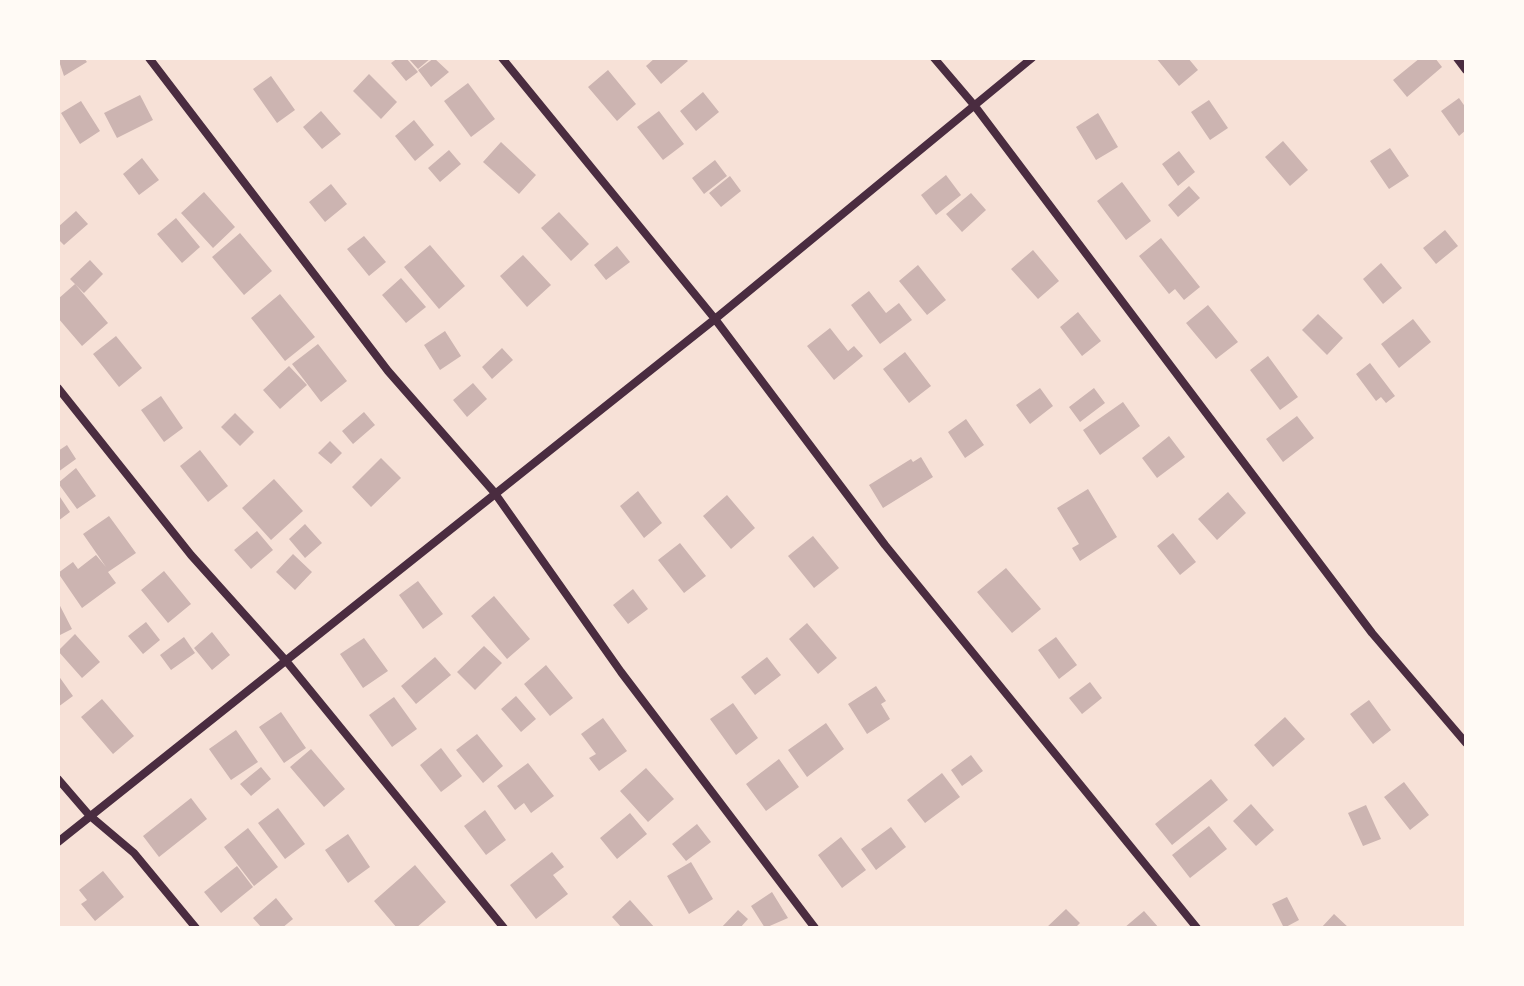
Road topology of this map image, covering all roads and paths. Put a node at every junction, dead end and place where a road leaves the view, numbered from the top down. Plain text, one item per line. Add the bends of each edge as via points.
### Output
1 (149, 58) edge
2 (502, 58) edge
3 (934, 58) edge
4 (1032, 58) edge
5 (1457, 58) edge
6 (1466, 70) edge
7 (974, 105) junction
8 (715, 319) junction
9 (58, 388) edge
10 (494, 492) junction
11 (287, 662) junction
12 (1466, 743) edge
13 (58, 779) edge
14 (89, 815) junction
15 (58, 842) edge
16 (196, 928) edge
17 (504, 928) edge
18 (815, 928) edge
19 (1197, 928) edge

1 - 10 street via 388,371
2 - 8 street
3 - 7 street
4 - 7 street
5 - 6 street
7 - 8 street
7 - 12 street via 1372,633
8 - 10 street
8 - 19 street via 885,545
9 - 11 street via 191,555
10 - 11 street
10 - 18 street via 621,672
11 - 14 street
11 - 17 street
13 - 14 street
14 - 15 street
14 - 16 street via 134,853

